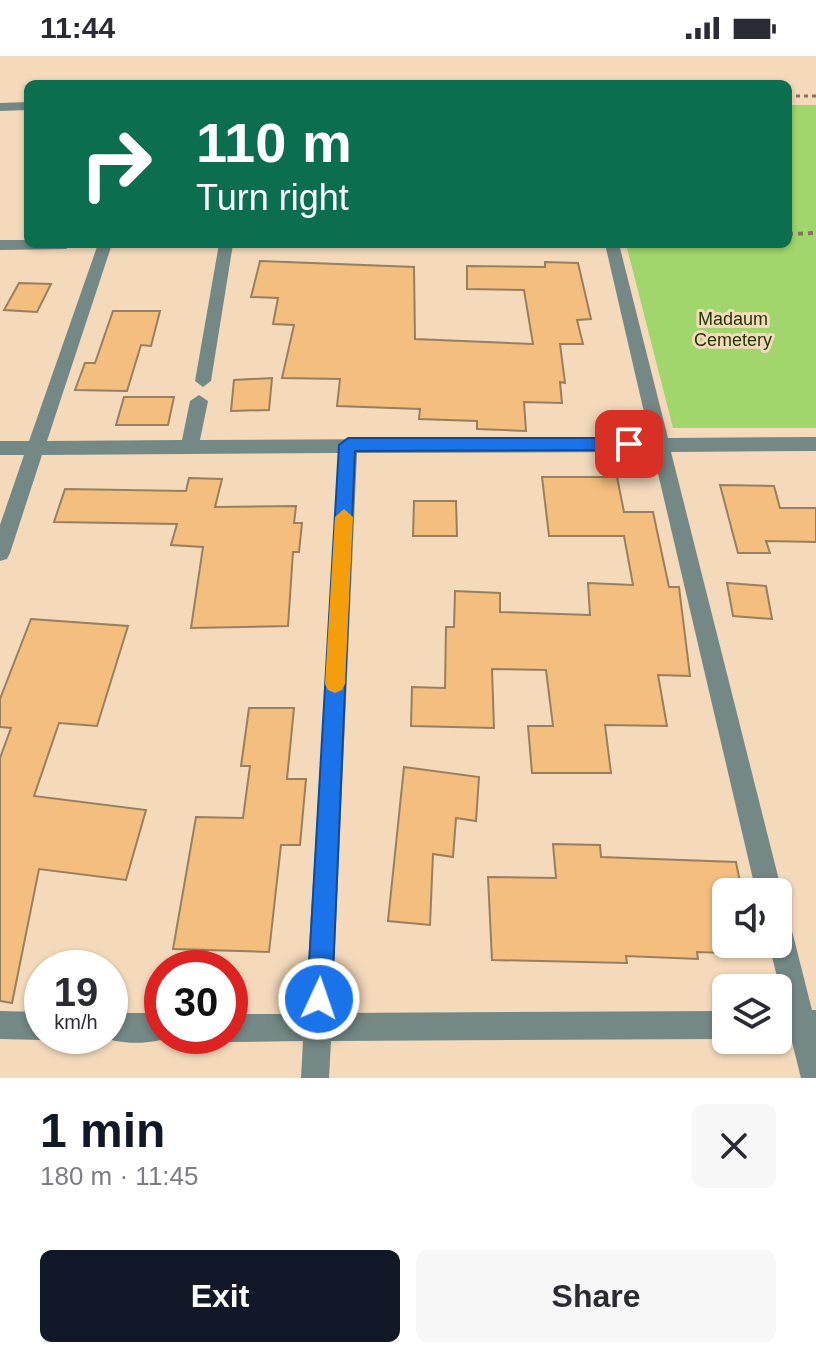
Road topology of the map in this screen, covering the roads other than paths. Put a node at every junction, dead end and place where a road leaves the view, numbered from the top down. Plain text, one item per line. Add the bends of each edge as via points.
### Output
1 (24, 106) edge
2 (0, 107) edge
3 (0, 245) edge
4 (24, 245) edge
5 (104, 248) edge
6 (225, 248) edge
7 (613, 248) edge
8 (203, 381) dead end
9 (199, 401) dead end
10 (660, 444) junction
11 (816, 444) edge
12 (190, 445) junction
13 (348, 445) junction
14 (35, 447) junction
15 (0, 448) edge
16 (0, 553) edge
17 (766, 878) edge
18 (785, 958) edge
19 (799, 1024) edge
20 (0, 1025) edge
21 (712, 1025) edge
22 (24, 1026) edge
23 (248, 1028) edge
24 (318, 1029) junction
25 (315, 1078) edge
26 (815, 1078) edge

1 - 2 street
3 - 4 street
5 - 14 street
6 - 8 street
7 - 10 street
9 - 12 street
10 - 11 street
10 - 13 street
10 - 17 street
12 - 13 street
12 - 14 street
13 - 24 street
14 - 15 street
14 - 16 street
18 - 19 street
19 - 26 street
20 - 22 street
21 - 24 street
23 - 24 street
24 - 25 street

